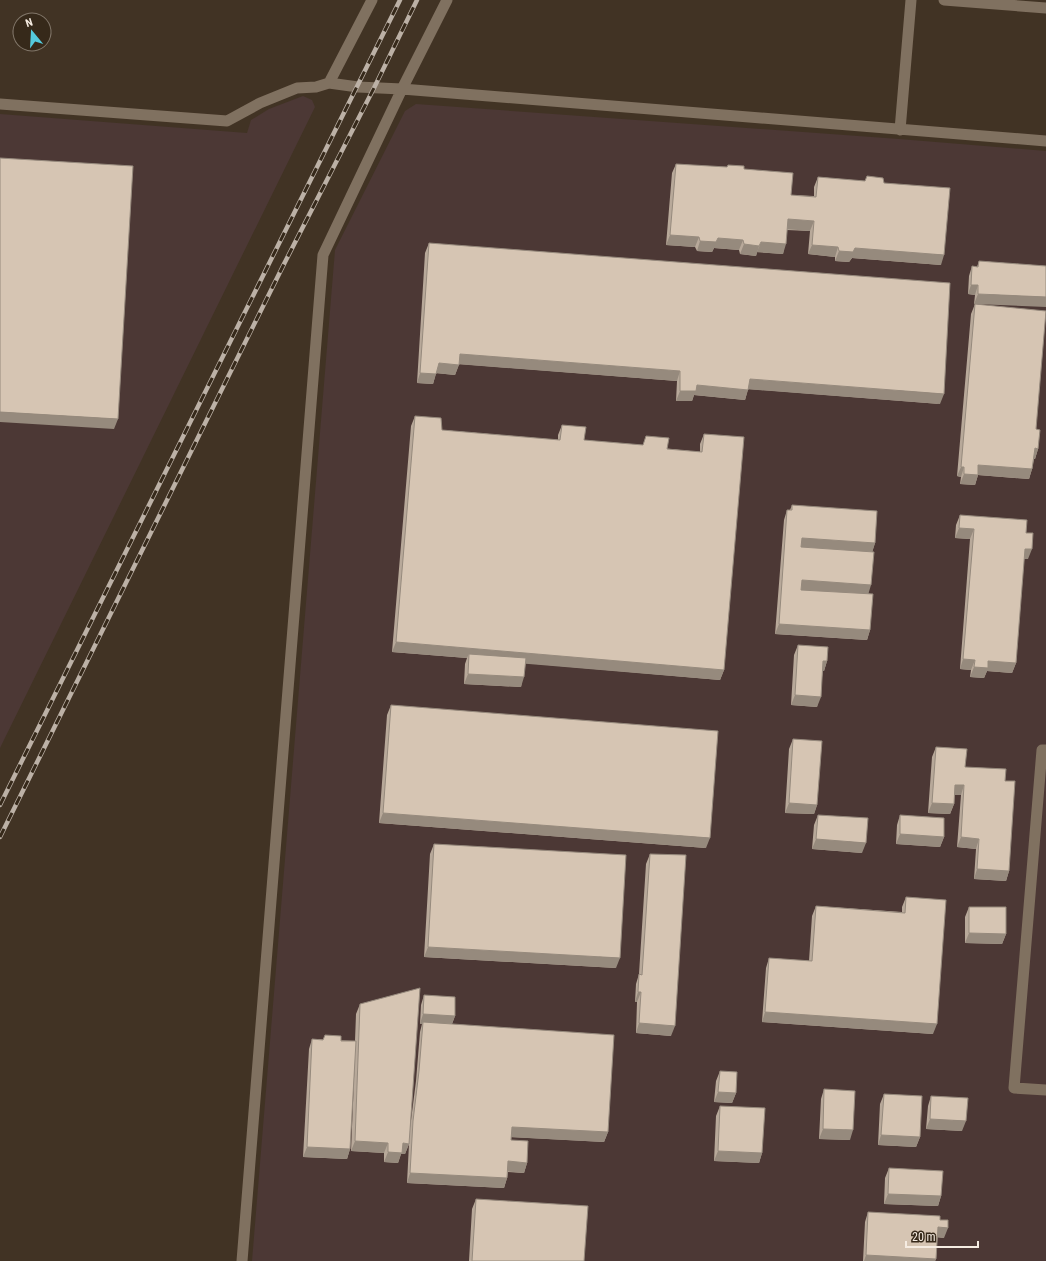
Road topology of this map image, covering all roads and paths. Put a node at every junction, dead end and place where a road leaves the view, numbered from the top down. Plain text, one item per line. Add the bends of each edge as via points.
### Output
1 (372, 0) edge
2 (448, 0) edge
3 (911, 0) edge
4 (944, 0) edge
5 (1042, 5) edge
6 (329, 83) junction
7 (402, 89) junction
8 (0, 104) edge
9 (900, 130) junction
10 (1046, 141) edge
11 (1046, 750) edge
12 (1046, 1090) edge
13 (242, 1261) edge

1 - 6 street
2 - 7 street
3 - 9 street
4 - 5 street
6 - 7 street
6 - 8 street via 291,90 227,121
7 - 9 street
7 - 13 street via 323,255
9 - 10 street
11 - 12 street via 1042,750 1014,1088

